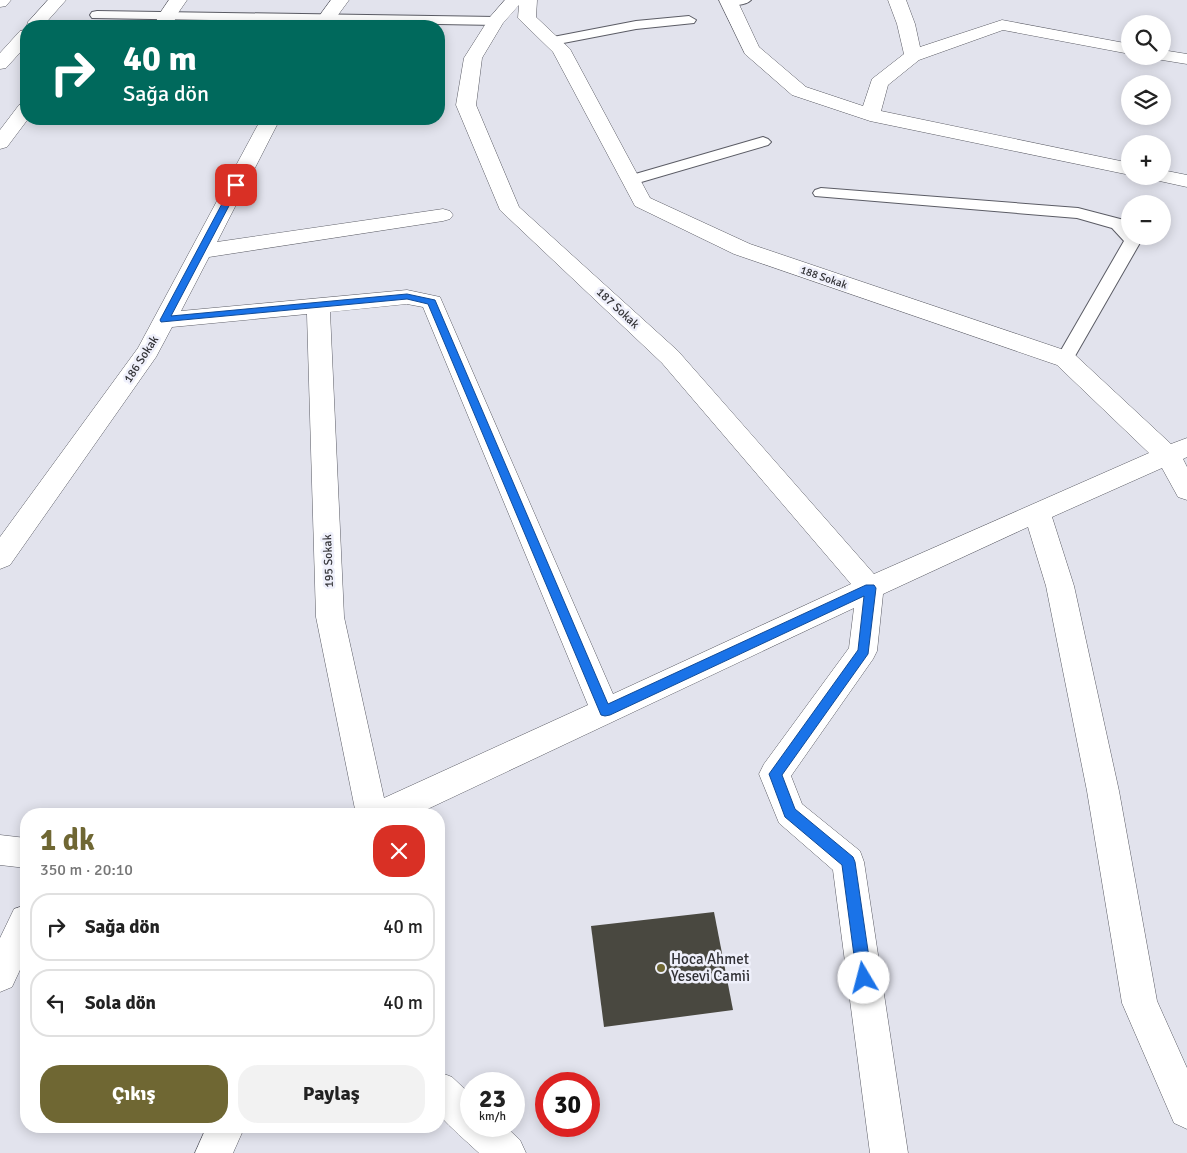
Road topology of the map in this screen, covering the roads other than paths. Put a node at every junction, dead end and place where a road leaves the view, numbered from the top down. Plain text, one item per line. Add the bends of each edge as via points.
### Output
1 (57, 0) edge
2 (178, 0) edge
3 (340, 0) edge
4 (514, 0) edge
5 (528, 0) edge
6 (733, 0) edge
7 (897, 0) edge
8 (97, 15) dead end
9 (39, 20) edge
10 (154, 20) edge
11 (167, 20) edge
12 (325, 20) edge
13 (689, 20) dead end
14 (445, 21) edge
15 (496, 21) junction
16 (553, 41) junction
17 (20, 42) edge
18 (1121, 47) edge
19 (913, 56) junction
20 (1171, 56) edge
21 (1187, 59) edge
22 (0, 64) edge
23 (870, 115) junction
24 (20, 117) edge
25 (268, 125) edge
26 (764, 142) dead end
27 (0, 143) edge
28 (1121, 167) edge
29 (1171, 178) edge
30 (631, 180) junction
31 (1187, 181) edge
32 (821, 193) dead end
33 (443, 215) dead end
34 (201, 251) junction
35 (318, 304) junction
36 (165, 320) junction
37 (1065, 359) junction
38 (1177, 451) edge
39 (1187, 490) edge
40 (1037, 513) junction
41 (0, 558) edge
42 (870, 588) junction
43 (605, 711) junction
44 (371, 808) edge
45 (397, 808) edge
46 (0, 850) edge
47 (20, 852) edge
48 (20, 933) edge
49 (0, 974) edge
50 (445, 1096) edge
51 (460, 1110) edge
52 (1187, 1110) edge
53 (223, 1133) edge
54 (489, 1137) edge
55 (214, 1153) edge
56 (507, 1153) edge
57 (889, 1153) edge

1 - 9 main road
2 - 11 main road
3 - 12 main road
4 - 15 main road, 187 Sokak
5 - 16 main road, 188 Sokak via 527,18
6 - 23 main road via 751,50 799,91
7 - 19 main road
8 - 10 lane
13 - 16 lane via 636,25
14 - 15 lane
15 - 42 main road, 187 Sokak via 473,58 466,105 510,210 670,357
16 - 30 main road, 188 Sokak via 561,49
17 - 22 main road
18 - 19 main road via 1002,26
19 - 23 main road via 879,83
20 - 21 main road
23 - 28 main road
24 - 27 main road
25 - 34 main road, 186 Sokak
26 - 30 lane
29 - 31 main road
30 - 37 main road, 188 Sokak via 642,202 742,250
32 - 37 lane via 1078,213 1118,224 1134,241
33 - 34 main road
34 - 36 main road, 186 Sokak
35 - 36 main road
35 - 43 main road via 407,296 432,302
35 - 44 main road, 195 Sokak via 330,617
36 - 41 main road, 186 Sokak via 148,351
37 - 38 main road, 188 Sokak
38 - 39 main road, 188 Sokak
38 - 40 main road
40 - 42 main road
40 - 52 main road via 1062,596 1103,791 1140,1003
42 - 43 main road
42 - 57 main road via 863,651 775,774 790,813 848,862
43 - 45 main road
46 - 47 main road
48 - 49 main road
50 - 51 main road
53 - 55 main road
54 - 56 main road

